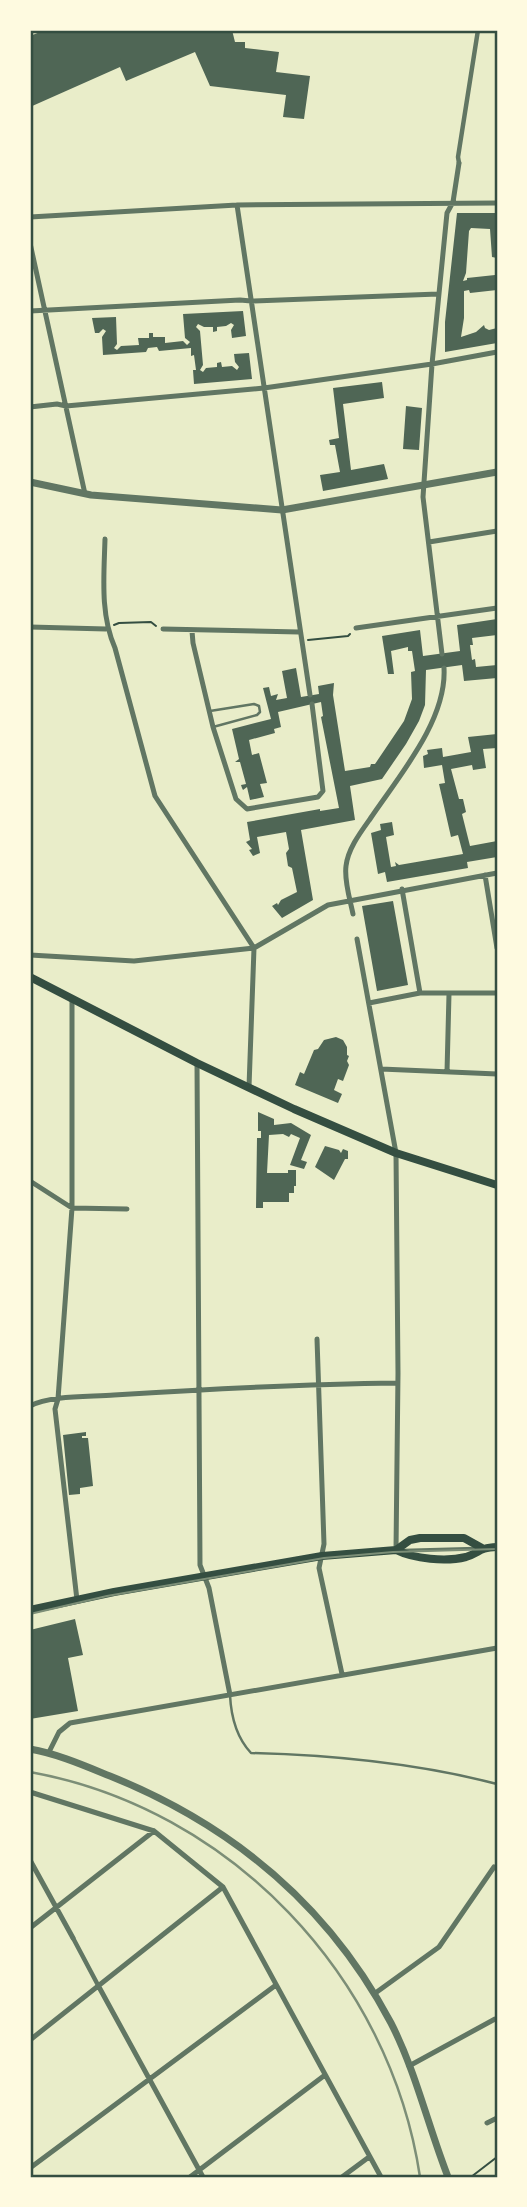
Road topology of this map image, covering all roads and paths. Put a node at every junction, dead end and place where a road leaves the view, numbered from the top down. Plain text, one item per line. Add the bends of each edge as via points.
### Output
1 (478, 30) edge
2 (459, 163) joint
3 (453, 202) junction
4 (497, 203) edge
5 (237, 205) junction
6 (30, 217) edge
7 (30, 243) edge
8 (438, 294) junction
9 (251, 302) junction
10 (45, 310) junction
11 (30, 311) edge
12 (497, 352) edge
13 (432, 364) junction
14 (264, 388) junction
15 (66, 406) junction
16 (30, 407) edge
17 (497, 472) edge
18 (30, 482) edge
19 (424, 485) junction
20 (85, 494) junction
21 (282, 510) junction
22 (497, 531) edge
23 (105, 539) dead end
24 (429, 542) junction
25 (497, 608) edge
26 (438, 616) junction
27 (30, 627) edge
28 (356, 628) joint
29 (106, 629) junction
30 (163, 629) joint
31 (192, 631) junction
32 (299, 632) junction
33 (442, 654) dead end
34 (444, 668) dead end
35 (310, 695) dead end
36 (312, 704) dead end
37 (209, 712) junction
38 (214, 727) junction
39 (497, 873) edge
40 (485, 875) junction
41 (402, 890) junction
42 (350, 900) junction
43 (353, 914) dead end
44 (357, 939) dead end
45 (254, 948) junction
46 (497, 948) edge
47 (30, 955) edge
48 (31, 979) edge
49 (420, 993) junction
50 (497, 993) edge
51 (449, 994) junction
52 (72, 1000) junction
53 (369, 1003) junction
54 (197, 1063) junction
55 (381, 1069) junction
56 (447, 1072) junction
57 (497, 1074) edge
58 (248, 1088) junction
59 (396, 1153) junction
60 (30, 1181) edge
61 (497, 1185) edge
62 (72, 1208) junction
63 (127, 1209) dead end
64 (317, 1339) dead end
65 (397, 1383) junction
66 (318, 1384) junction
67 (200, 1389) junction
68 (58, 1399) junction
69 (30, 1406) edge
70 (497, 1547) edge
71 (482, 1548) junction
72 (396, 1550) junction
73 (322, 1556) junction
74 (204, 1576) junction
75 (77, 1600) junction
76 (31, 1611) edge
77 (497, 1648) edge
78 (342, 1674) junction
79 (230, 1695) junction
80 (30, 1749) edge
81 (49, 1752) junction
82 (497, 1784) edge
83 (30, 1792) edge
84 (154, 1831) junction
85 (30, 1860) edge
86 (495, 1864) edge
87 (223, 1887) junction
88 (56, 1908) junction
89 (30, 1928) edge
90 (73, 1938) joint
91 (276, 1984) junction
92 (99, 1987) junction
93 (374, 1994) junction
94 (496, 2019) edge
95 (30, 2040) edge
96 (409, 2066) junction
97 (325, 2075) junction
98 (150, 2079) junction
99 (497, 2118) edge
100 (487, 2123) dead end
101 (369, 2157) junction
102 (497, 2157) edge
103 (30, 2168) edge
104 (199, 2171) junction
105 (190, 2177) edge
106 (203, 2177) edge
107 (342, 2177) edge
108 (381, 2177) edge
109 (448, 2177) edge
110 (471, 2177) edge

1 - 2 street
2 - 3 street
3 - 4 street
3 - 5 street
3 - 8 street via 447,213
5 - 6 street
5 - 9 street
7 - 10 street
8 - 9 street
8 - 13 street
9 - 10 street
9 - 14 street
10 - 11 street
10 - 15 street
12 - 13 street
13 - 14 street
13 - 19 street
14 - 15 street
14 - 21 street
15 - 16 street
15 - 20 street
17 - 19 street
18 - 20 street
19 - 21 street
19 - 24 street
20 - 21 street
21 - 32 street
22 - 24 street
23 - 29 street
24 - 26 street
25 - 26 street
26 - 28 street
26 - 33 street
27 - 29 street
28 - 32 path via 348,636 309,640
29 - 30 path via 119,623 151,622
29 - 45 street via 155,796
30 - 31 street
31 - 32 street
31 - 37 street
32 - 35 street
34 - 42 street via 441,697 431,723 347,859
36 - 38 street via 323,791 318,797 247,809 236,799
37 - 38 street
37 - 38 lane via 254,704 260,712
39 - 40 street
40 - 41 street
40 - 46 street
41 - 42 street
41 - 49 street
42 - 43 street
42 - 45 street via 328,905
44 - 53 street
45 - 47 street via 134,961
45 - 58 street
48 - 52 main road
49 - 51 street
49 - 53 street
50 - 51 street
51 - 56 street
52 - 54 main road
52 - 62 street
53 - 55 street
54 - 58 main road
54 - 67 street
55 - 56 street
55 - 59 street
56 - 57 street
58 - 59 main road
59 - 61 main road
59 - 65 street
60 - 62 street
62 - 63 street
62 - 68 street
64 - 66 street
65 - 66 street
65 - 72 street
66 - 67 street
66 - 73 street
67 - 68 street
67 - 74 street via 200,1565
68 - 69 street
68 - 75 street via 55,1409
70 - 71 main road
71 - 72 main road via 465,1557 448,1558 419,1558
71 - 72 main road via 464,1538 420,1538
72 - 73 main road
73 - 74 main road
73 - 78 street via 319,1569
74 - 75 main road
74 - 79 street
75 - 76 main road
77 - 78 street
78 - 79 street
79 - 81 street via 70,1723 59,1732
79 - 82 lane via 241,1740 251,1753 366,1759
80 - 81 street
81 - 93 street via 148,1791 225,1835 300,1899
83 - 84 street
84 - 87 street
84 - 88 street
85 - 88 street
86 - 93 street via 439,1947
87 - 91 street
87 - 92 street
88 - 89 street
88 - 90 street
90 - 92 street
91 - 97 street
91 - 98 street
92 - 95 street
92 - 98 street
93 - 96 street
94 - 96 street
96 - 109 street
97 - 101 street
97 - 104 street
98 - 103 street
98 - 104 street
99 - 100 street
101 - 107 street
101 - 108 street
102 - 110 path
104 - 105 street
104 - 106 street

